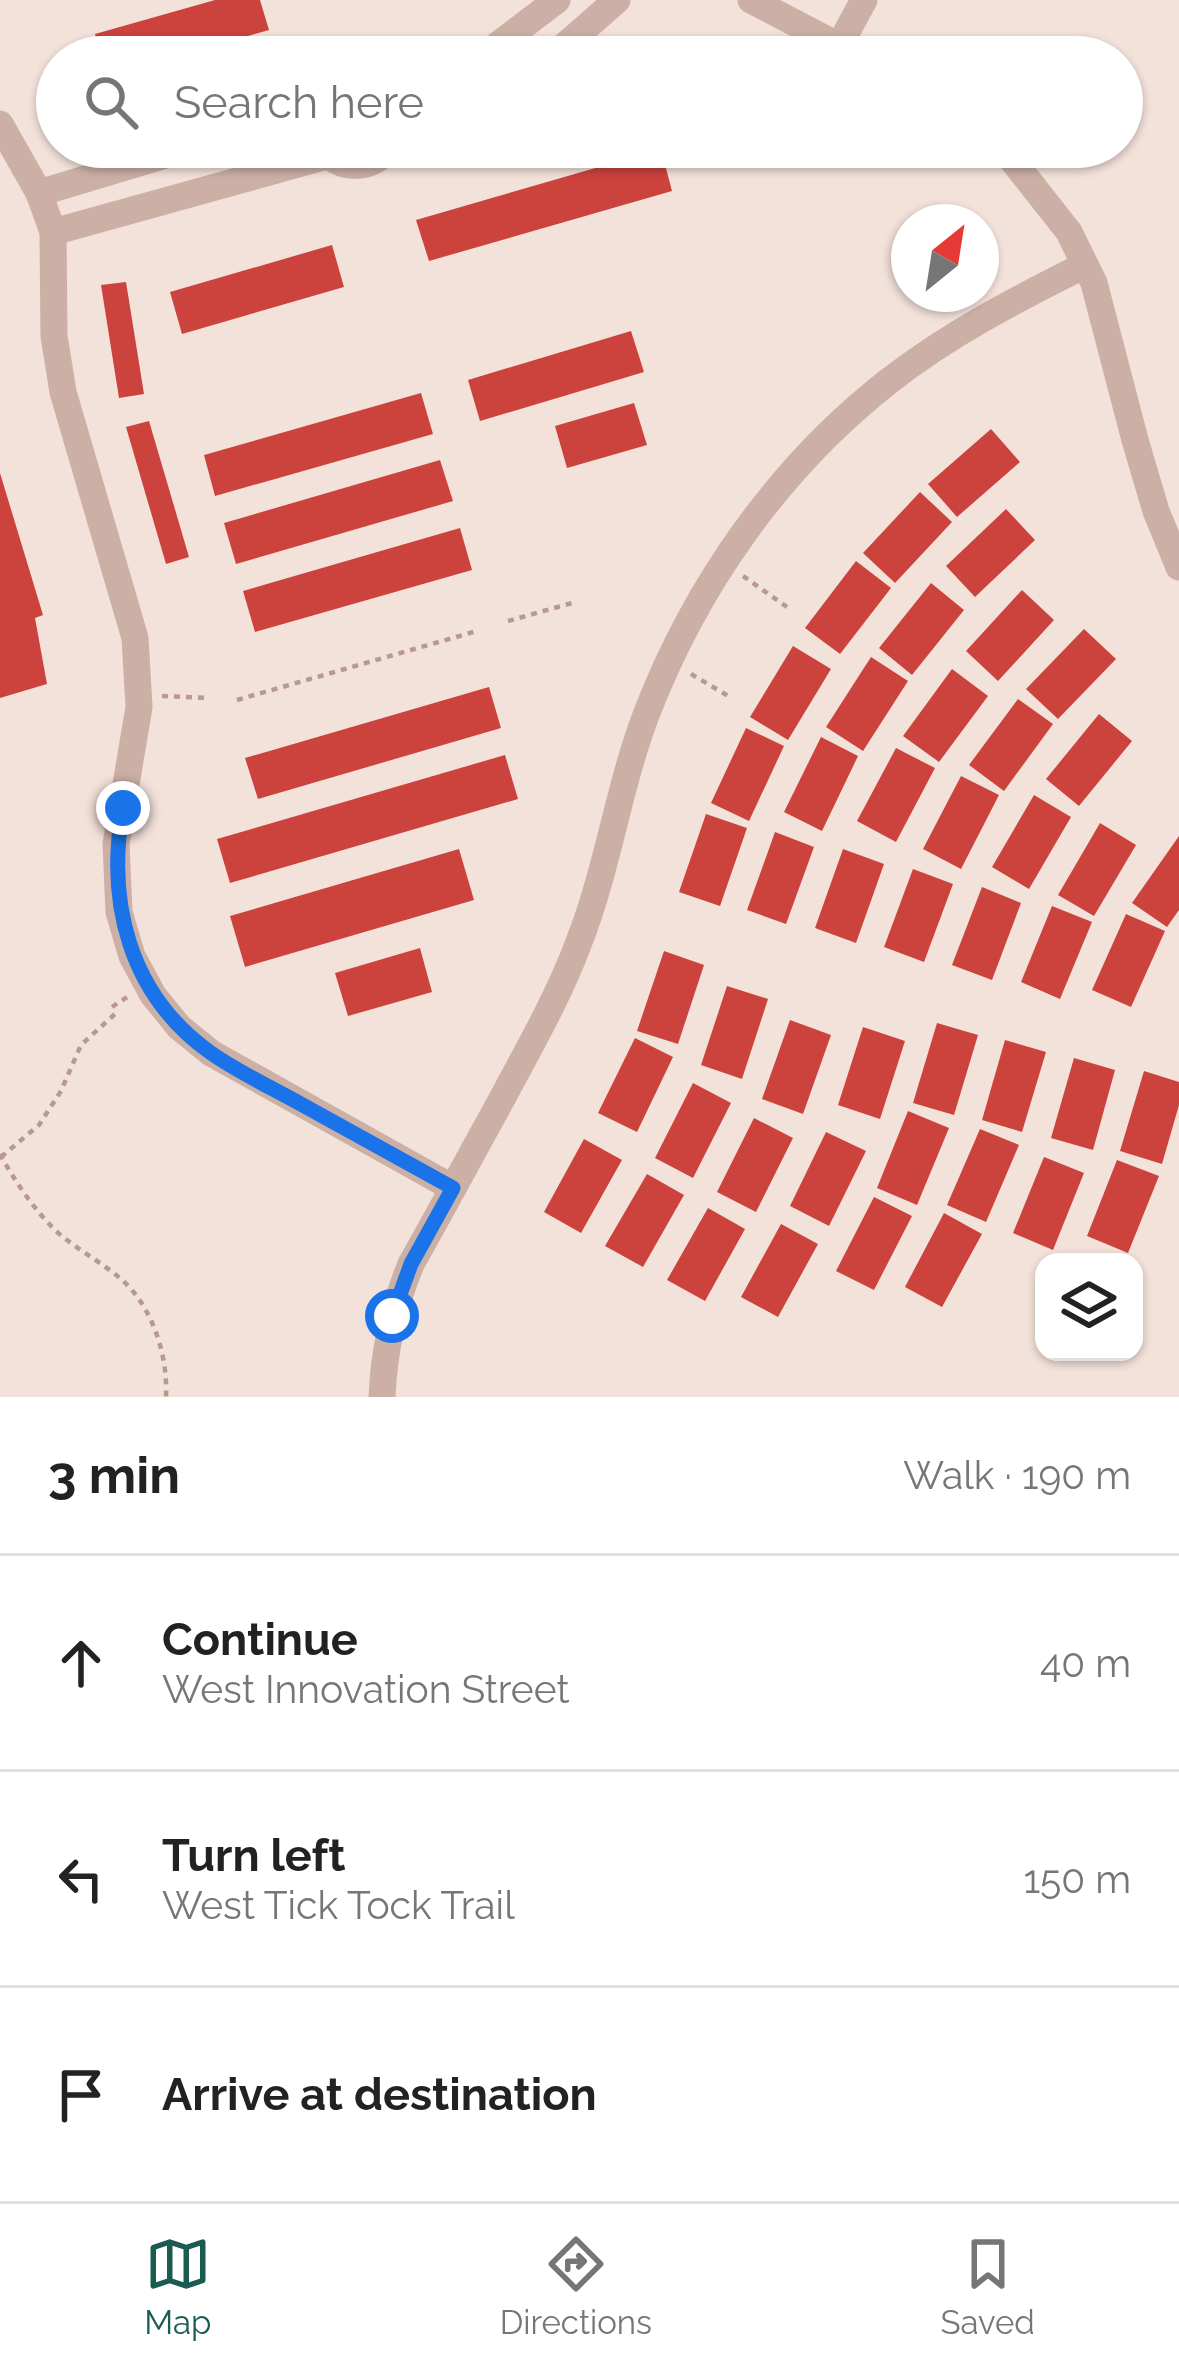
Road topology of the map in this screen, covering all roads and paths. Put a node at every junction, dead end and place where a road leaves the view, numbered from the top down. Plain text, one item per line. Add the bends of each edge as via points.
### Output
1 (557, 0) edge
2 (617, 0) edge
3 (751, 0) edge
4 (863, 0) edge
5 (802, 11) edge
6 (510, 36) edge
7 (576, 36) edge
8 (831, 36) edge
9 (853, 36) edge
10 (0, 124) edge
11 (123, 168) edge
12 (267, 168) edge
13 (1019, 168) edge
14 (40, 193) junction
15 (53, 232) junction
16 (1085, 265) junction
17 (1179, 567) edge
18 (743, 576) dead end
19 (572, 603) dead end
20 (788, 607) dead end
21 (508, 621) dead end
22 (477, 631) dead end
23 (686, 672) dead end
24 (157, 695) dead end
25 (730, 697) dead end
26 (207, 698) dead end
27 (237, 700) dead end
28 (115, 1014) dead end
29 (1, 1155) edge
30 (453, 1188) junction
31 (166, 1397) edge
32 (382, 1397) edge

1 - 6 street
2 - 7 street
3 - 5 street
4 - 9 street
5 - 8 street
10 - 14 street
11 - 14 street
12 - 15 street
13 - 16 street
14 - 15 street
15 - 30 street via 63,392 134,638 139,707 115,874 132,956 166,1011 211,1053
16 - 17 street
16 - 30 street via 888,382 809,454 738,541 689,619 645,718 599,886 557,995
18 - 20 path
19 - 21 path
22 - 27 path
23 - 25 path
24 - 26 path
28 - 29 path via 81,1045 39,1125
29 - 31 path via 54,1228 124,1282 145,1309 160,1344
30 - 32 street via 395,1304

